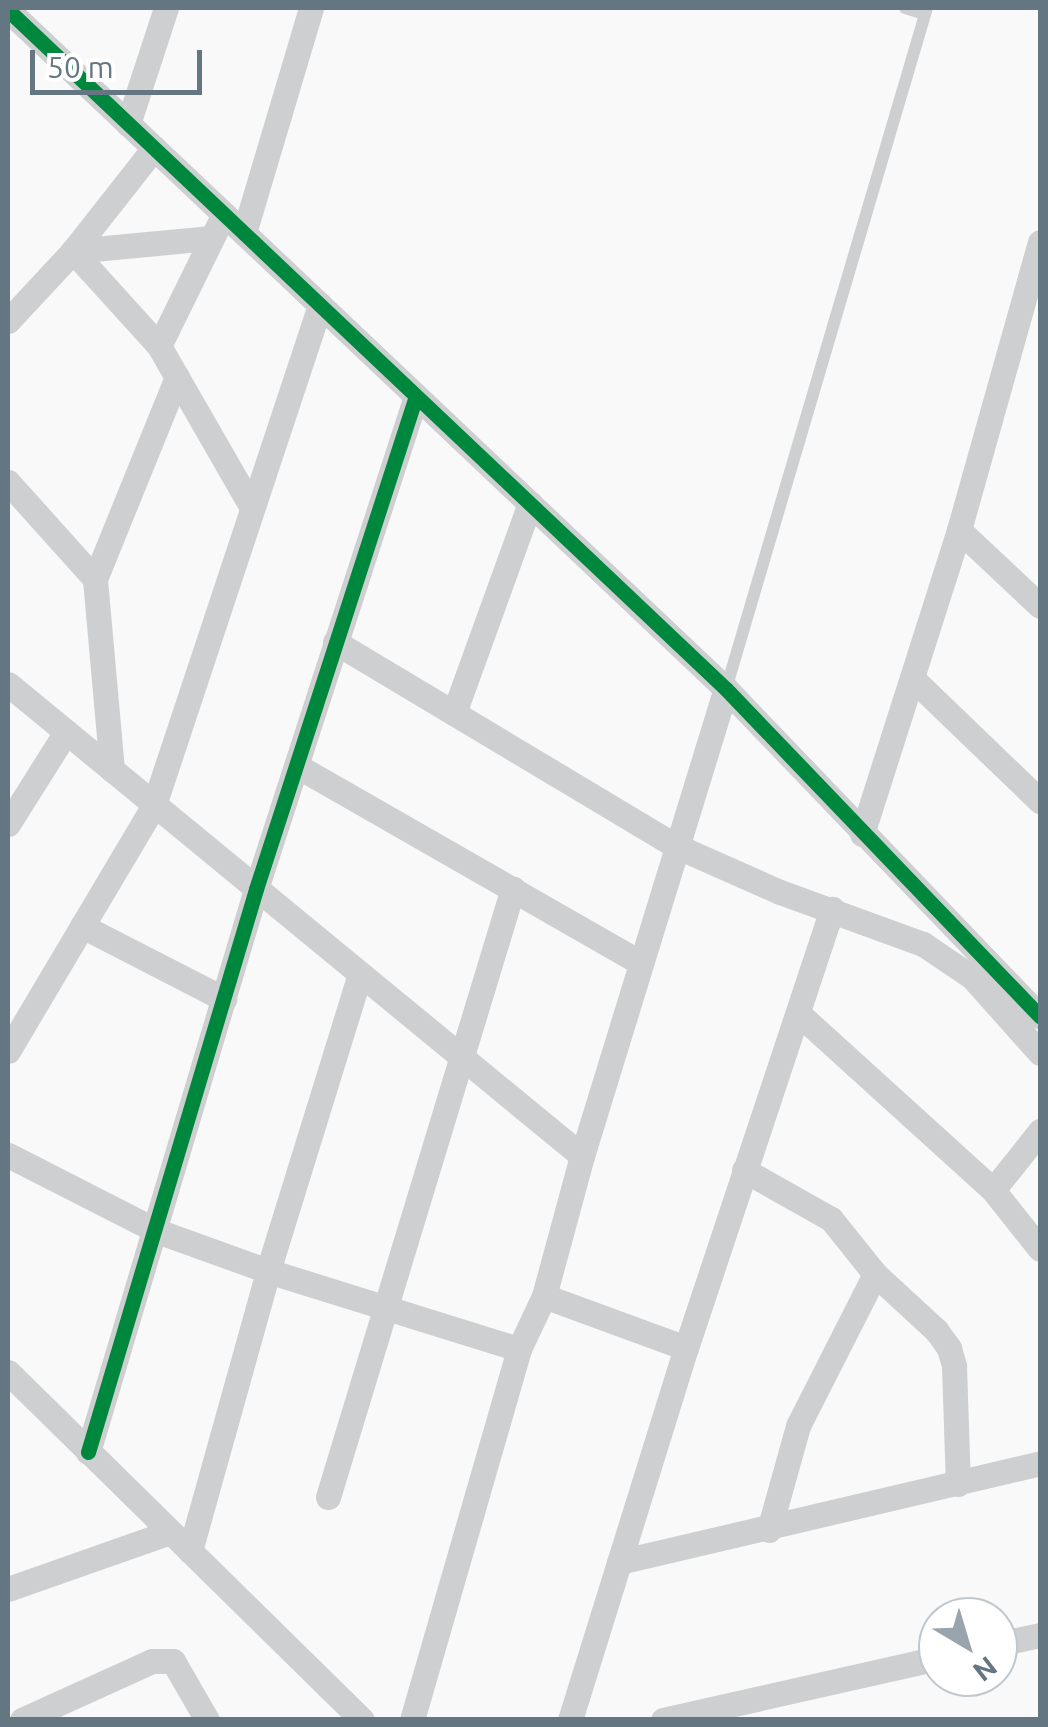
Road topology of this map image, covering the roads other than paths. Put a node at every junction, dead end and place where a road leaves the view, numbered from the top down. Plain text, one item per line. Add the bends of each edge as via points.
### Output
1 (166, 8) edge
2 (311, 8) edge
3 (906, 8) edge
4 (8, 10) edge
5 (926, 11) edge
6 (128, 124) junction
7 (154, 148) junction
8 (224, 214) junction
9 (244, 233) junction
10 (212, 238) junction
11 (1040, 242) edge
12 (73, 251) junction
13 (320, 305) junction
14 (1030, 316) edge
15 (8, 321) edge
16 (159, 346) junction
17 (177, 377) junction
18 (416, 396) junction
19 (8, 482) edge
20 (530, 503) junction
21 (252, 508) junction
22 (960, 530) junction
23 (95, 579) junction
24 (1040, 606) edge
25 (335, 642) junction
26 (912, 678) junction
27 (8, 684) edge
28 (726, 689) junction
29 (454, 714) junction
30 (66, 732) junction
31 (296, 766) junction
32 (112, 770) junction
33 (1040, 801) edge
34 (154, 805) junction
35 (8, 824) edge
36 (862, 834) junction
37 (676, 846) junction
38 (256, 888) junction
39 (513, 888) junction
40 (832, 908) junction
41 (82, 926) junction
42 (641, 963) junction
43 (360, 974) junction
44 (224, 999) junction
45 (799, 1014) junction
46 (1040, 1017) edge
47 (8, 1051) edge
48 (1040, 1053) edge
49 (460, 1056) junction
50 (1040, 1131) edge
51 (8, 1155) edge
52 (582, 1156) junction
53 (744, 1170) junction
54 (992, 1190) junction
55 (157, 1230) junction
56 (1040, 1249) edge
57 (268, 1271) junction
58 (875, 1274) junction
59 (544, 1296) junction
60 (389, 1306) junction
61 (686, 1348) junction
62 (519, 1349) junction
63 (12, 1385) edge
64 (88, 1452) junction
65 (1040, 1463) edge
66 (958, 1484) junction
67 (328, 1497) dead end
68 (769, 1530) junction
69 (170, 1532) junction
70 (190, 1551) junction
71 (620, 1562) junction
72 (8, 1589) edge
73 (918, 1663) edge
74 (22, 1720) edge
75 (207, 1720) edge
76 (362, 1720) edge
77 (412, 1720) edge
78 (570, 1720) edge
79 (663, 1720) edge

1 - 6 street
2 - 9 street
3 - 5 lane
4 - 6 street
5 - 28 lane
6 - 7 street
7 - 8 street
7 - 12 street
8 - 9 street
8 - 10 street
9 - 13 street
10 - 12 street
10 - 16 street
11 - 14 street
12 - 15 street
12 - 16 street
13 - 18 street
13 - 21 street
14 - 22 street
16 - 17 street
17 - 21 street
17 - 23 street
18 - 20 street
18 - 25 street
19 - 23 street
20 - 28 street
20 - 29 street
21 - 34 street
22 - 24 street
22 - 26 street
23 - 32 street
25 - 29 street
25 - 31 street
26 - 33 street
26 - 36 street
27 - 30 street
28 - 36 street
28 - 37 street
29 - 37 street
30 - 32 street
30 - 35 street
31 - 38 street
31 - 39 street
32 - 34 street
34 - 38 street
34 - 41 street
36 - 46 street
37 - 40 street
37 - 42 street
38 - 43 street
38 - 44 street
39 - 42 street
39 - 49 street
40 - 45 street
40 - 48 street via 923,944 972,977
41 - 44 street
41 - 47 street
42 - 52 street
43 - 49 street
43 - 57 street
44 - 55 street
45 - 53 street
45 - 54 street
49 - 52 street
49 - 60 street
50 - 54 street
51 - 55 street
52 - 59 street
53 - 58 street via 831,1219
53 - 61 street
54 - 56 street
55 - 57 street
55 - 64 street
57 - 60 street
57 - 70 street
58 - 66 street via 948,1348
58 - 68 street via 798,1426
59 - 61 street
59 - 62 street
60 - 62 street
60 - 67 street
61 - 71 street
62 - 77 street
63 - 64 street
64 - 69 street
65 - 66 street
66 - 68 street
68 - 71 street
69 - 70 street
69 - 72 street
70 - 76 street
71 - 78 street
73 - 79 street
74 - 75 street via 152,1661 173,1661

